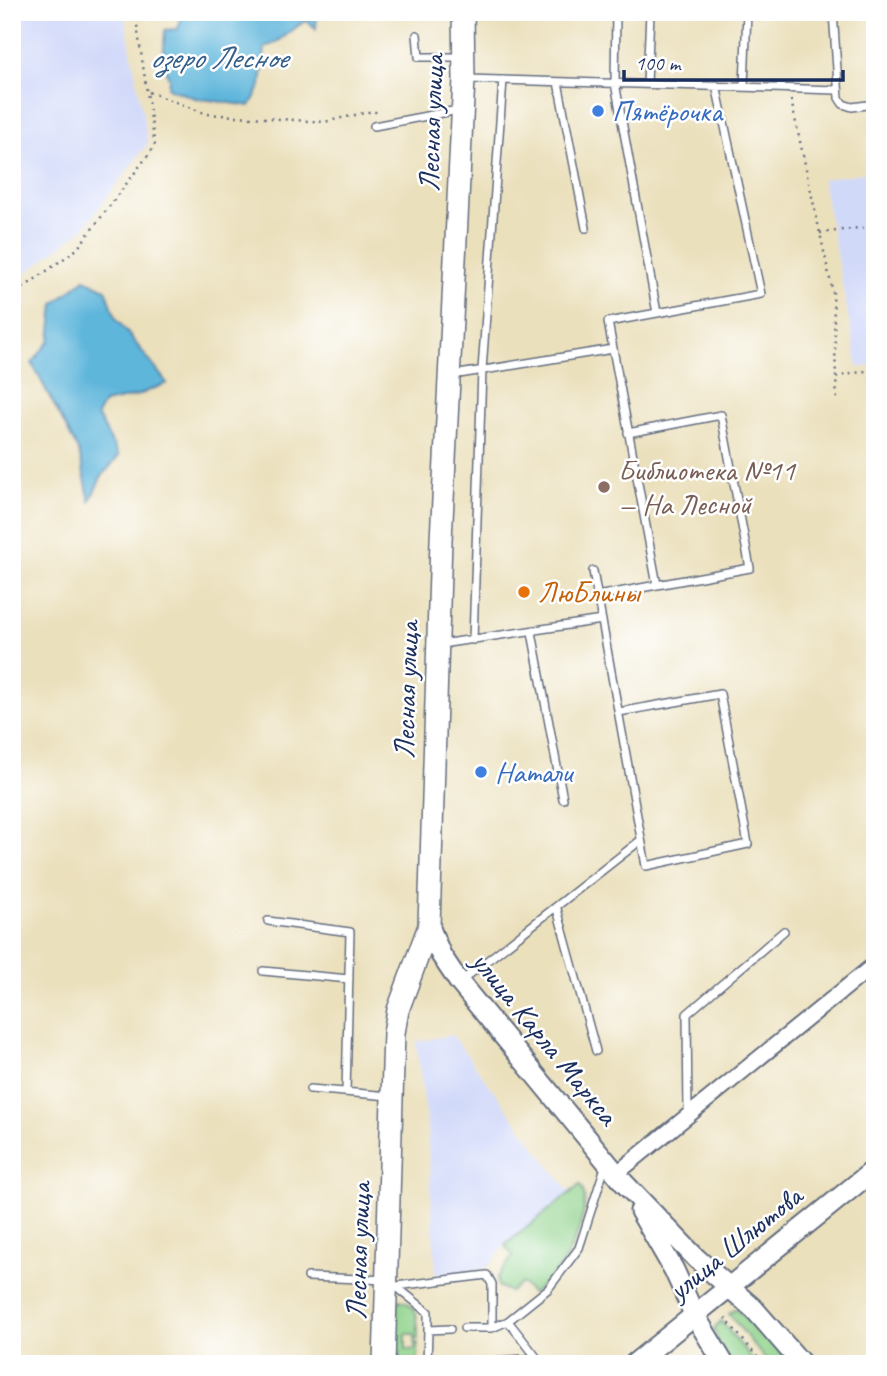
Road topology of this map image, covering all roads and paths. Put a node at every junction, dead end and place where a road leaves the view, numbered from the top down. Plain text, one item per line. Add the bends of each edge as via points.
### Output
1 (135, 12) edge
2 (463, 12) edge
3 (616, 12) edge
4 (650, 12) edge
5 (747, 12) edge
6 (833, 12) edge
7 (417, 35) dead end
8 (464, 57) junction
9 (464, 79) junction
10 (503, 80) junction
11 (558, 82) junction
12 (615, 83) junction
13 (647, 84) junction
14 (716, 85) junction
15 (744, 86) junction
16 (789, 87) junction
17 (837, 90) junction
18 (149, 92) dead end
19 (875, 104) edge
20 (462, 109) junction
21 (373, 111) dead end
22 (374, 126) dead end
23 (875, 226) edge
24 (586, 228) dead end
25 (820, 233) junction
26 (12, 296) edge
27 (657, 313) junction
28 (613, 349) junction
29 (875, 369) edge
30 (482, 370) junction
31 (449, 376) junction
32 (836, 377) junction
33 (837, 403) dead end
34 (628, 433) junction
35 (593, 572) dead end
36 (657, 585) junction
37 (597, 596) junction
38 (602, 620) junction
39 (532, 632) junction
40 (473, 640) junction
41 (437, 645) junction
42 (619, 712) junction
43 (563, 799) dead end
44 (641, 840) junction
45 (557, 909) junction
46 (268, 921) dead end
47 (429, 926) junction
48 (784, 931) dead end
49 (875, 964) edge
50 (263, 971) dead end
51 (349, 979) junction
52 (459, 982) junction
53 (596, 1051) dead end
54 (310, 1089) dead end
55 (346, 1093) junction
56 (393, 1097) junction
57 (688, 1115) junction
58 (875, 1169) edge
59 (616, 1173) junction
60 (308, 1276) dead end
61 (392, 1283) junction
62 (729, 1285) junction
63 (694, 1314) junction
64 (726, 1318) dead end
65 (508, 1321) junction
66 (464, 1328) dead end
67 (492, 1328) junction
68 (450, 1329) dead end
69 (428, 1330) junction
70 (540, 1361) edge
71 (384, 1364) edge
72 (427, 1364) edge
73 (454, 1364) edge
74 (634, 1364) edge
75 (724, 1364) edge
76 (763, 1364) edge
77 (802, 1364) edge

1 - 26 path via 155,146 77,249
2 - 8 main road, Лесная улица
3 - 12 lane
4 - 13 lane
5 - 15 lane
6 - 17 lane
7 - 8 lane via 419,57
8 - 9 main road, Лесная улица
9 - 10 lane
9 - 20 main road, Лесная улица
10 - 11 lane
10 - 30 lane
11 - 12 lane
11 - 24 lane
12 - 13 lane
12 - 27 lane
13 - 14 lane
14 - 15 lane
14 - 27 lane via 761,294
15 - 16 lane
16 - 17 lane
16 - 25 path
17 - 19 lane via 842,104
18 - 21 path via 207,114 324,122
20 - 22 lane
20 - 31 main road, Лесная улица
23 - 25 path
25 - 32 path via 833,300
27 - 28 lane via 608,322
28 - 30 lane
28 - 34 lane
29 - 32 path
30 - 31 lane
30 - 40 lane
31 - 41 main road, Лесная улица
32 - 33 path
34 - 36 lane
34 - 36 lane via 721,415 726,440 750,568
35 - 37 lane
36 - 37 lane
37 - 38 lane
38 - 39 lane
38 - 42 lane
39 - 40 lane
39 - 43 lane
40 - 41 lane
41 - 47 main road, Лесная улица
42 - 44 lane
42 - 44 lane via 720,694 748,844 646,866
44 - 45 lane
45 - 52 lane
45 - 53 lane
46 - 51 lane via 350,933
47 - 52 main road, улица Карла Маркса
47 - 56 main road, Лесная улица via 398,1010
48 - 57 lane via 687,1014
49 - 57 street
50 - 51 lane
51 - 55 lane
52 - 59 main road, улица Карла Маркса
54 - 55 lane
55 - 56 lane
56 - 61 main road, Лесная улица
57 - 59 street
58 - 62 main road, улица Шлютова
59 - 62 main road, улица Карла Маркса via 696,1258
59 - 63 main road, улица Карла Маркса via 674,1270
59 - 65 lane via 579,1248 548,1289
60 - 61 lane
61 - 67 lane via 487,1275 492,1284
61 - 69 lane via 428,1312
61 - 71 main road, Лесная улица
62 - 63 main road, улица Шлютова
62 - 77 main road, улица Карла Маркса
63 - 74 main road, улица Шлютова
63 - 75 main road, улица Карла Маркса
64 - 76 path
65 - 67 lane
65 - 70 lane
66 - 67 lane
68 - 69 lane
69 - 72 lane
70 - 73 lane

